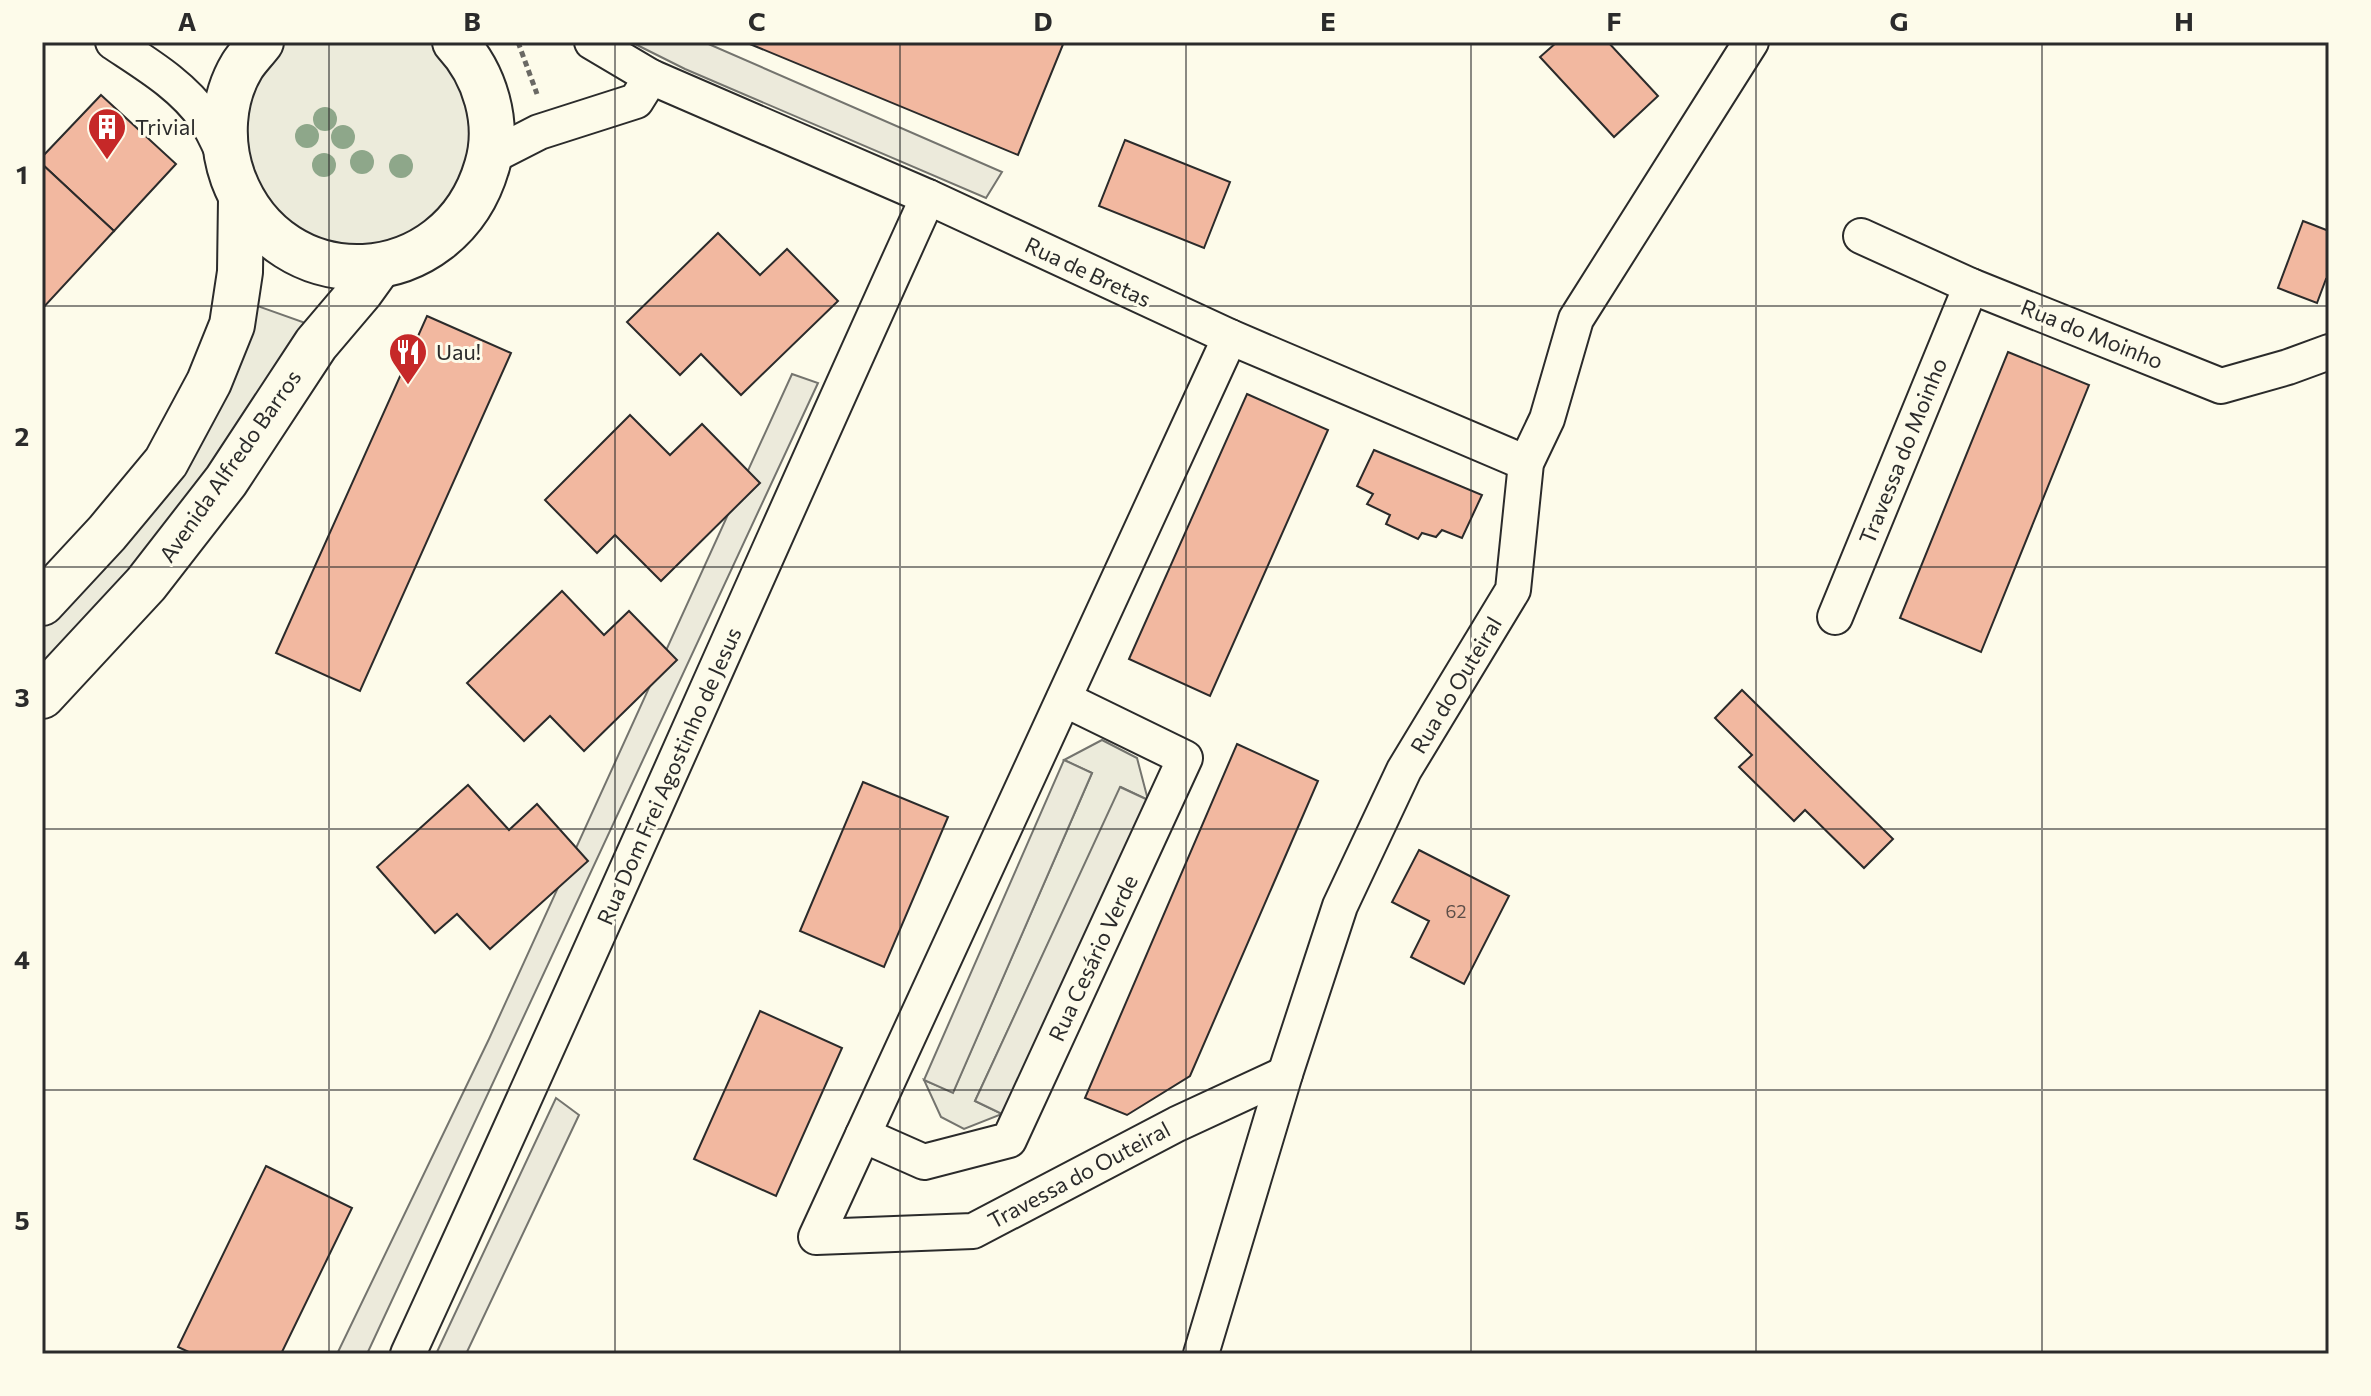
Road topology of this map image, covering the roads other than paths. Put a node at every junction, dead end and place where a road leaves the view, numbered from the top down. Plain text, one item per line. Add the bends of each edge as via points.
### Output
1 (113, 42) edge
2 (261, 42) edge
3 (592, 42) edge
4 (1751, 42) edge
5 (460, 45) edge
6 (651, 77) junction
7 (490, 157) junction
8 (226, 158) junction
9 (928, 197) junction
10 (241, 199) junction
11 (1861, 236) dead end
12 (379, 266) junction
13 (1971, 286) junction
14 (1230, 337) junction
15 (2329, 352) edge
16 (1526, 463) junction
17 (42, 603) edge
18 (1835, 617) dead end
19 (42, 696) edge
20 (1064, 699) junction
21 (1285, 1074) junction
22 (863, 1135) junction
23 (408, 1354) edge
24 (1201, 1354) edge

1 - 8 street via 186,95
2 - 8 main road via 230,92
3 - 6 street, Rua de Bretas
4 - 16 street, Rua do Outeiral via 1576,319 1547,419
5 - 7 main road via 485,92 492,124
6 - 7 street via 636,101 539,132
6 - 9 street, Rua de Bretas
7 - 12 main road via 481,188 443,237 402,261
8 - 10 main road
9 - 14 street, Rua de Bretas
9 - 23 street, Rua Dom Frei Agostinho de Jesus
10 - 12 main road via 263,228 306,257 333,265
10 - 17 main road via 240,272 232,325 209,382 166,462
11 - 13 street, Rua do Moinho
12 - 19 main road, Avenida Alfredo Barros via 316,344 226,481 146,584
13 - 15 street, Rua do Moinho via 2221,386
13 - 18 street, Travessa do Moinho
14 - 16 street, Rua de Bretas
14 - 20 street
16 - 21 street, Rua do Outeiral via 1513,590 1391,797 1340,906
20 - 22 street
20 - 22 street, Rua Cesário Verde via 1185,758 1009,1140 924,1162
21 - 22 street, Travessa do Outeiral via 973,1231 816,1237
21 - 24 street, Rua do Outeiral

